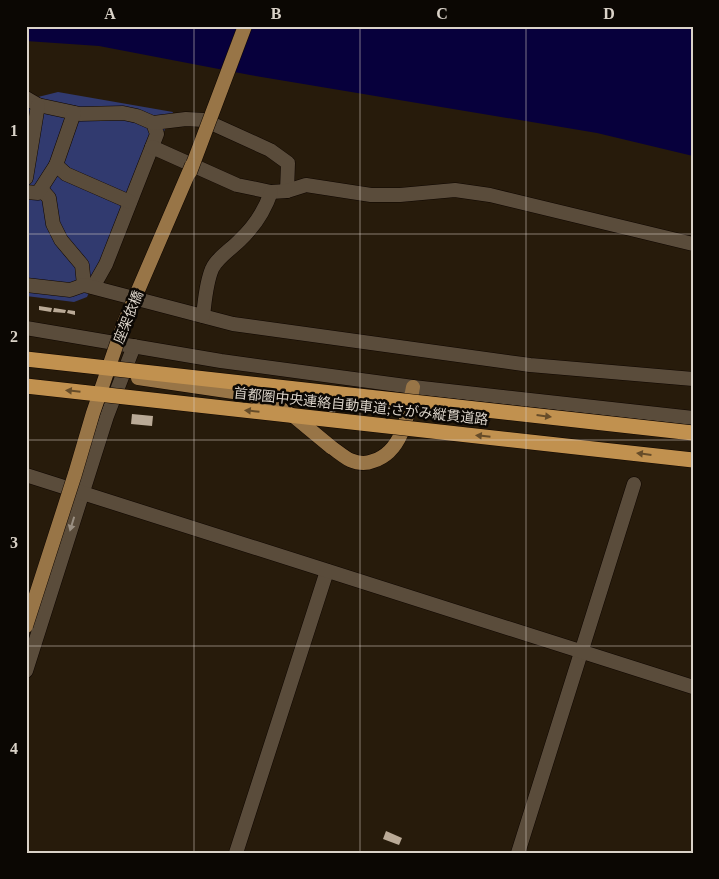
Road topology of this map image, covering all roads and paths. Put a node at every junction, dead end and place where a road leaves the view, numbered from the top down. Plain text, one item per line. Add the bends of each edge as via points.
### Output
1 (246, 26) edge
2 (32, 102) edge
3 (74, 113) junction
4 (153, 124) junction
5 (152, 147) junction
6 (56, 165) junction
7 (26, 178) edge
8 (40, 188) junction
9 (287, 191) junction
10 (26, 192) edge
11 (271, 192) junction
12 (130, 202) junction
13 (693, 244) edge
14 (26, 285) edge
15 (88, 286) junction
16 (203, 316) junction
17 (26, 328) edge
18 (113, 342) junction
19 (134, 346) junction
20 (26, 359) edge
21 (26, 365) edge
22 (111, 374) junction
23 (693, 379) edge
24 (26, 386) edge
25 (413, 387) junction
26 (693, 418) edge
27 (693, 433) edge
28 (693, 460) edge
29 (26, 475) edge
30 (634, 484) dead end
31 (64, 487) junction
32 (82, 492) junction
33 (327, 571) junction
34 (26, 606) edge
35 (26, 626) edge
36 (581, 653) junction
37 (26, 671) edge
38 (693, 687) edge
39 (236, 853) edge
40 (518, 853) edge

1 - 22 main road, 座架依橋, bridge via 192,165 124,323
2 - 3 street
2 - 7 street
3 - 4 street via 123,113
3 - 6 street
4 - 5 street via 157,134
4 - 9 street via 204,120 270,150 288,163
5 - 11 street via 237,186
5 - 12 street
6 - 8 street
6 - 12 street via 66,174
8 - 10 street via 38,193
8 - 15 street via 49,198 53,224 61,240 82,265
9 - 11 street
9 - 13 street via 306,185 371,195 454,190 490,195
11 - 16 street via 256,221 213,267
12 - 15 street via 106,264
14 - 15 street via 70,290
15 - 16 street
16 - 23 street via 233,324 530,365
17 - 18 street
18 - 19 street
18 - 31 street
19 - 25 street
19 - 32 street
20 -> 27 highway, 首都圏中央連絡自動車道;さがみ縦貫道路, bridge
21 - 22 main road
22 - 25 main road, bridge via 247,394 270,402 296,418 352,461 367,463 382,459 396,445 408,417
22 - 35 main road, 座架依橋, bridge via 93,413
28 -> 24 highway, 首都圏中央連絡自動車道;さがみ縦貫道路, bridge
25 - 26 street
29 - 31 street
30 - 36 street
31 - 32 street
31 - 34 street
32 - 33 street
32 -> 37 street
33 - 36 street
33 - 39 street
36 - 38 street
36 - 40 street

